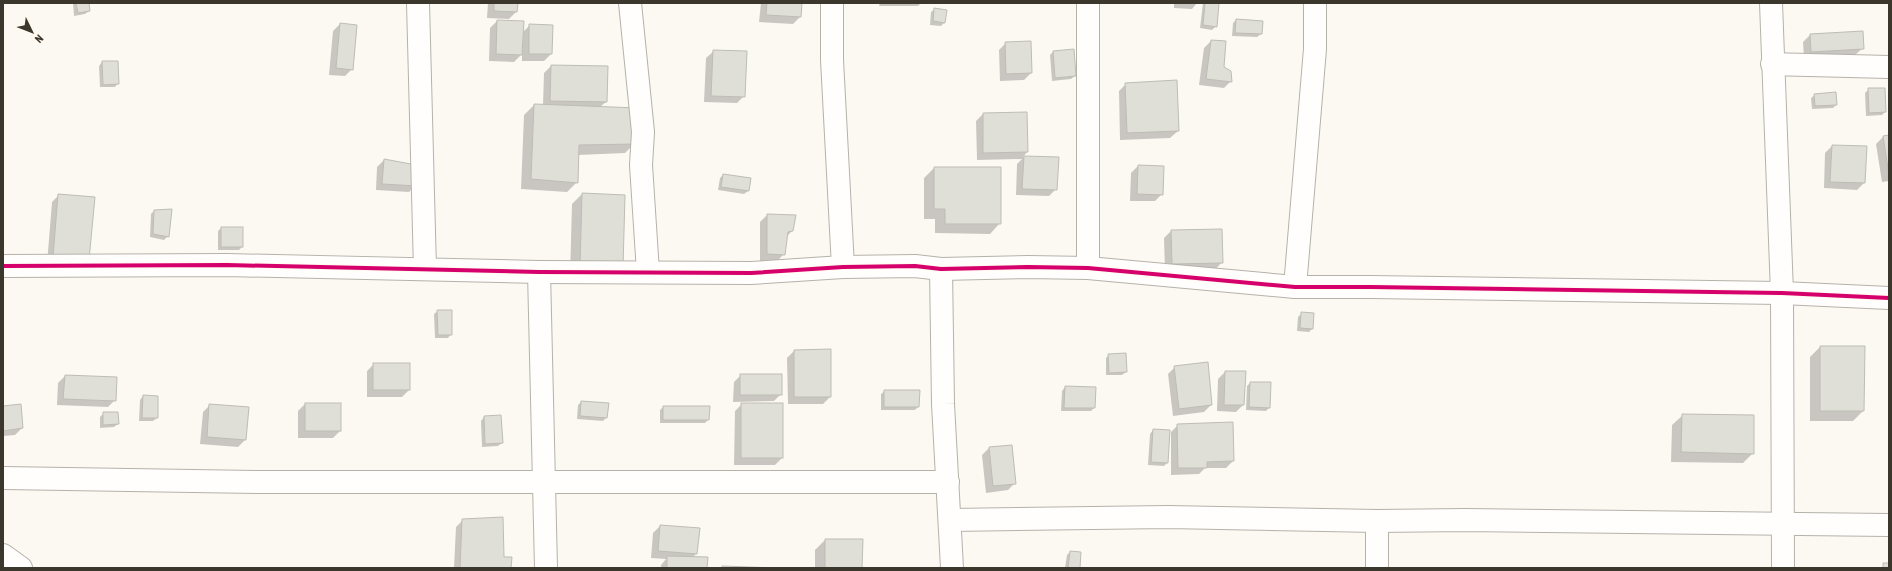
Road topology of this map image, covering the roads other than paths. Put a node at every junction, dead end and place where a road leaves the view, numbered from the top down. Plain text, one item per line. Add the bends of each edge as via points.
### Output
1 (418, 3) edge
2 (630, 3) edge
3 (832, 3) edge
4 (1088, 3) edge
5 (1315, 3) edge
6 (1771, 3) edge
7 (1772, 64) junction
8 (1889, 67) edge
9 (3, 266) edge
10 (842, 267) junction
11 (1088, 268) junction
12 (426, 269) junction
13 (941, 269) junction
14 (539, 272) junction
15 (648, 272) junction
16 (1294, 287) junction
17 (1782, 293) junction
18 (1889, 298) edge
19 (3, 478) edge
20 (544, 482) junction
21 (948, 482) junction
22 (950, 520) junction
23 (1377, 521) junction
24 (1783, 524) junction
25 (1889, 524) edge
26 (3, 555) edge
27 (21, 568) edge
28 (546, 568) edge
29 (952, 568) edge
30 (1377, 568) edge
31 (1783, 568) edge

1 - 12 street
2 - 15 street via 643,132 641,165
3 - 10 street via 832,60
4 - 11 street
5 - 16 street via 1315,49
6 - 7 street
7 - 8 street
7 - 17 street
9 - 12 street via 227,265
10 - 13 street via 915,266
10 - 15 street via 751,273
11 - 13 street
11 - 16 street
12 - 14 street
13 - 21 street via 943,404
14 - 15 street
14 - 20 street
16 - 17 street
17 - 18 street
17 - 24 street
19 - 20 street via 256,482
20 - 21 street
20 - 28 street
21 - 22 street
22 - 23 street via 1168,517
22 - 29 street
23 - 24 street
23 - 30 street
24 - 25 street
24 - 31 street
26 - 27 street

